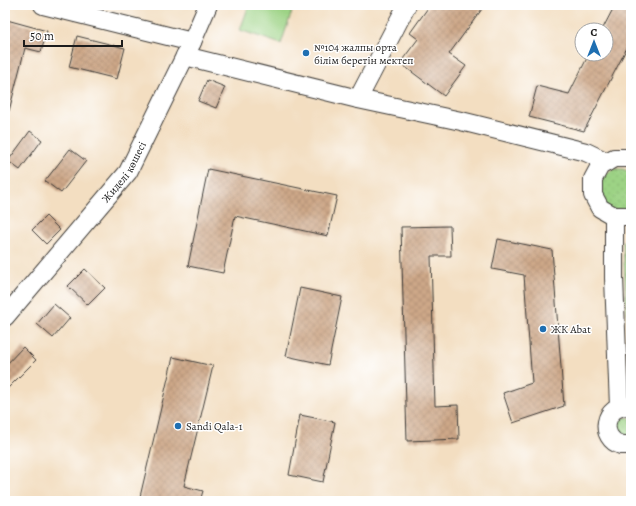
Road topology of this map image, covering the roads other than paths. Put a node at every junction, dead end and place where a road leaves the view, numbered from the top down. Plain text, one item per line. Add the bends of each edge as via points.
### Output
1 (43, 5) edge
2 (208, 5) edge
3 (407, 5) edge
4 (189, 49) junction
5 (358, 99) junction
6 (630, 158) edge
7 (607, 162) junction
8 (622, 216) edge
9 (6, 315) edge
10 (625, 406) edge
11 (631, 445) edge

1 - 4 street
2 - 4 street, Жиделі көшесі
3 - 5 street
4 - 5 street
4 - 9 street, Жиделі көшесі via 128,172
5 - 7 street via 586,152
6 - 7 street via 614,158
7 - 8 street via 600,166 593,179 593,195 600,208
8 - 10 street via 614,278
10 - 11 street via 611,413 607,422 607,432 621,445

